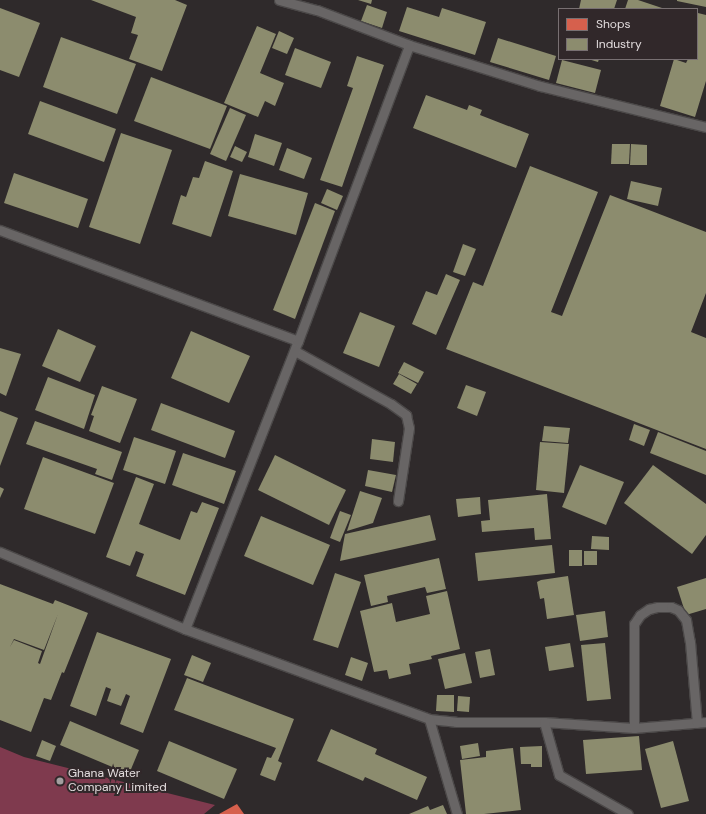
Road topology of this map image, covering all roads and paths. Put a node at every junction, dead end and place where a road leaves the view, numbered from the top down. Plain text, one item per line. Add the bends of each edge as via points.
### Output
1 (279, 0) edge
2 (409, 45) junction
3 (706, 127) edge
4 (0, 230) edge
5 (298, 341) junction
6 (294, 351) junction
7 (398, 501) dead end
8 (0, 552) edge
9 (185, 629) junction
10 (429, 719) junction
11 (544, 722) junction
12 (702, 722) edge
13 (634, 728) junction
14 (457, 814) edge
15 (628, 814) edge

1 - 2 lane via 317,10
2 - 3 lane via 540,86
2 - 5 lane
4 - 5 lane
5 - 6 lane
6 - 7 lane via 391,404 406,415 409,428
6 - 9 lane
8 - 9 lane
9 - 10 lane
10 - 11 lane via 456,722
10 - 14 lane
11 - 13 lane
11 - 15 lane via 559,775
12 - 13 lane
12 - 13 lane via 686,620 678,610 658,607 640,615 634,624

